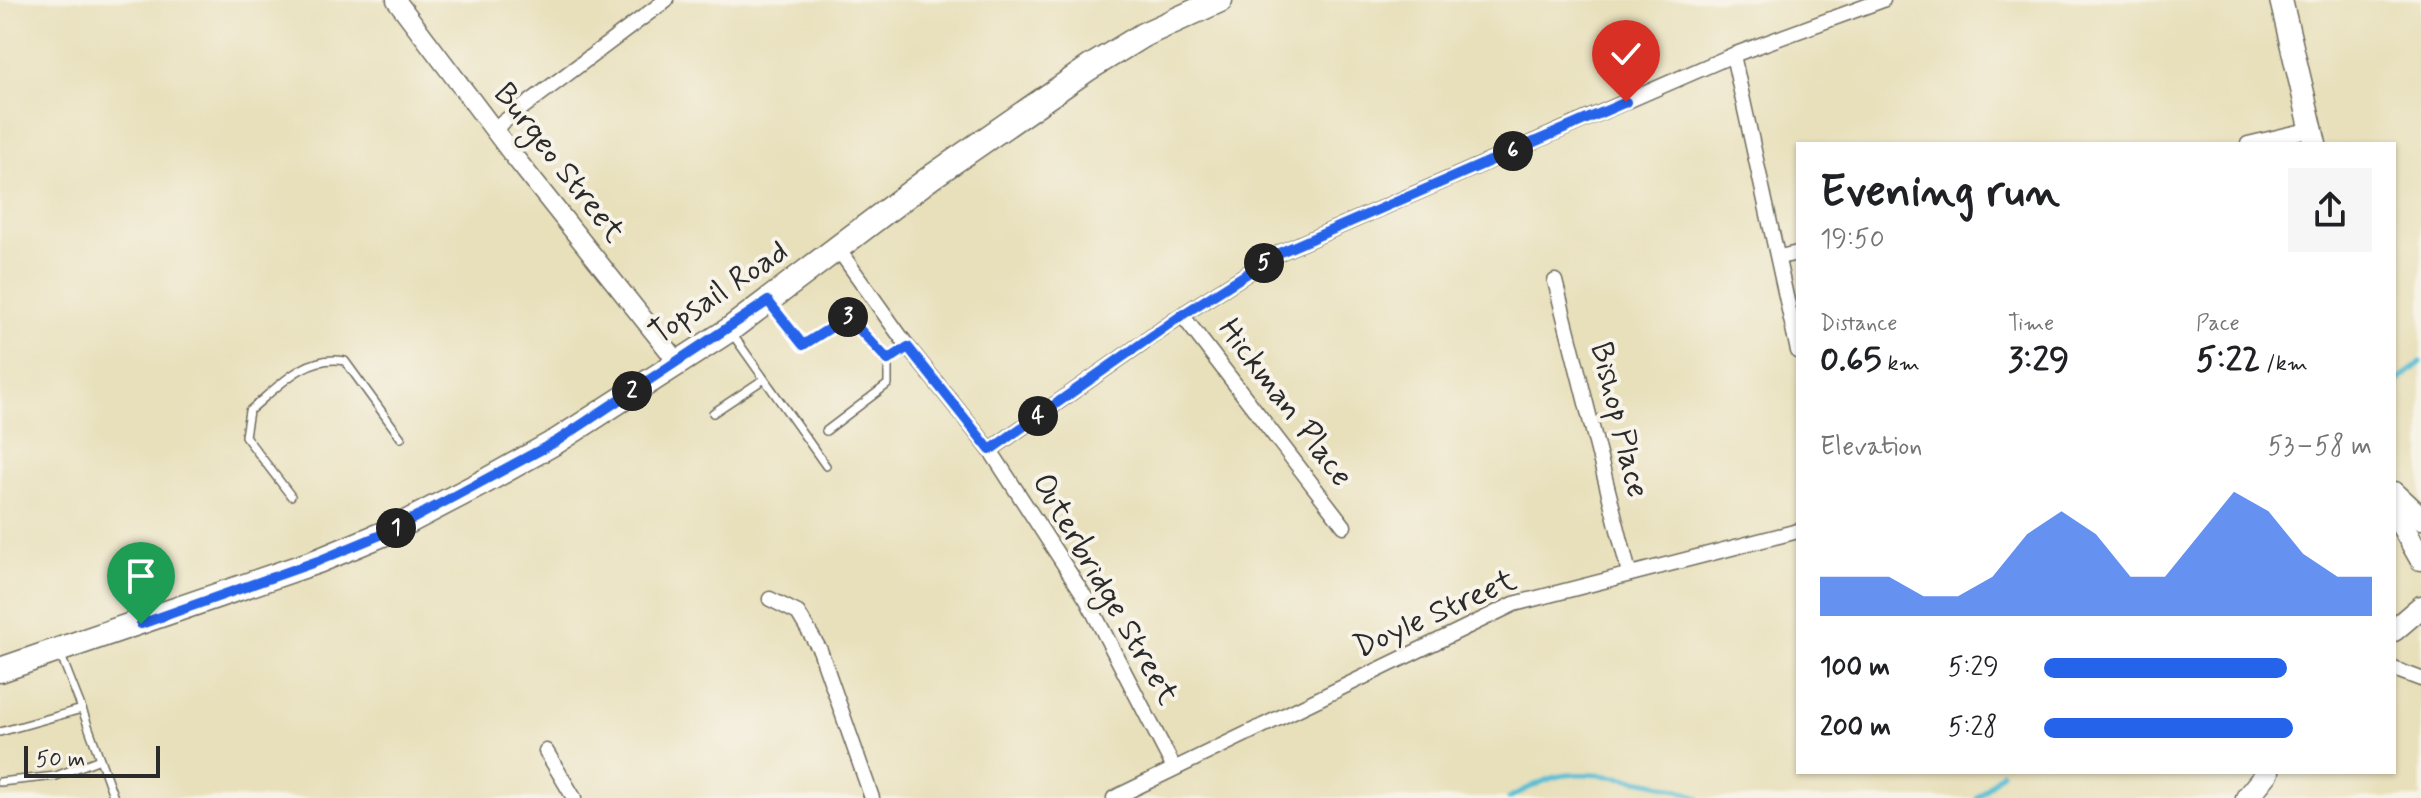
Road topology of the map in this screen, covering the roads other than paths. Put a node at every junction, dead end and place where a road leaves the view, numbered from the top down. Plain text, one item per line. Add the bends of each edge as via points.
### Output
1 (396, 0) edge
2 (666, 0) edge
3 (1220, 0) edge
4 (1883, 0) edge
5 (2281, 0) edge
6 (1733, 55) junction
7 (494, 129) junction
8 (2313, 136) edge
9 (2264, 142) edge
10 (838, 249) junction
11 (1796, 253) edge
12 (1779, 257) junction
13 (1555, 281) dead end
14 (768, 301) junction
15 (1182, 315) junction
16 (729, 330) junction
17 (1796, 341) edge
18 (908, 347) junction
19 (888, 360) junction
20 (677, 361) junction
21 (764, 379) junction
22 (713, 413) dead end
23 (826, 431) dead end
24 (401, 438) dead end
25 (990, 450) junction
26 (826, 466) dead end
27 (2396, 495) edge
28 (291, 496) dead end
29 (2396, 515) edge
30 (2421, 518) edge
31 (1344, 526) dead end
32 (1796, 531) edge
33 (2421, 559) edge
34 (1629, 573) junction
35 (770, 599) dead end
36 (2421, 607) edge
37 (2396, 628) edge
38 (59, 651) junction
39 (0, 670) edge
40 (2396, 670) edge
41 (2421, 679) edge
42 (82, 709) junction
43 (0, 732) edge
44 (546, 751) dead end
45 (100, 759) junction
46 (1174, 768) junction
47 (2266, 774) edge
48 (0, 782) edge
49 (114, 798) edge
50 (574, 798) edge
51 (872, 798) edge
52 (1114, 798) edge
53 (2247, 798) edge

1 - 7 street, Burgeo Street
2 - 7 street
3 - 10 main road, Topsail Road via 1143,35 1089,68
4 - 6 street
5 - 8 main road
6 - 12 street
6 - 15 street via 1281,252
7 - 20 street, Burgeo Street
8 - 9 street
10 - 14 main road, Topsail Road
10 - 18 street, Outerbridge Street
11 - 12 street
12 - 17 street
13 - 34 street, Bishop Place
14 - 16 main road, Topsail Road
14 - 19 lane via 803,345 848,317
15 - 25 street
15 - 31 street, Hickman Place
16 - 20 main road, Topsail Road
16 - 21 lane
18 - 19 lane
18 - 25 street, Outerbridge Street
19 - 23 lane via 888,384
20 - 38 main road, Topsail Road via 557,441 390,531
21 - 22 lane
21 - 26 lane
24 - 28 lane via 345,361 310,362 249,411 245,421 245,436
25 - 46 street, Outerbridge Street via 1087,600
27 - 30 main road
29 - 33 main road
32 - 34 street, Doyle Street
34 - 46 street, Doyle Street via 1514,604
35 - 51 street via 798,613 820,650
36 - 37 main road
38 - 39 main road, Topsail Road
38 - 42 lane
40 - 41 street
42 - 43 lane
42 - 45 lane
44 - 50 street
45 - 48 lane via 56,776
45 - 49 lane
46 - 52 street, Doyle Street
47 - 53 main road

